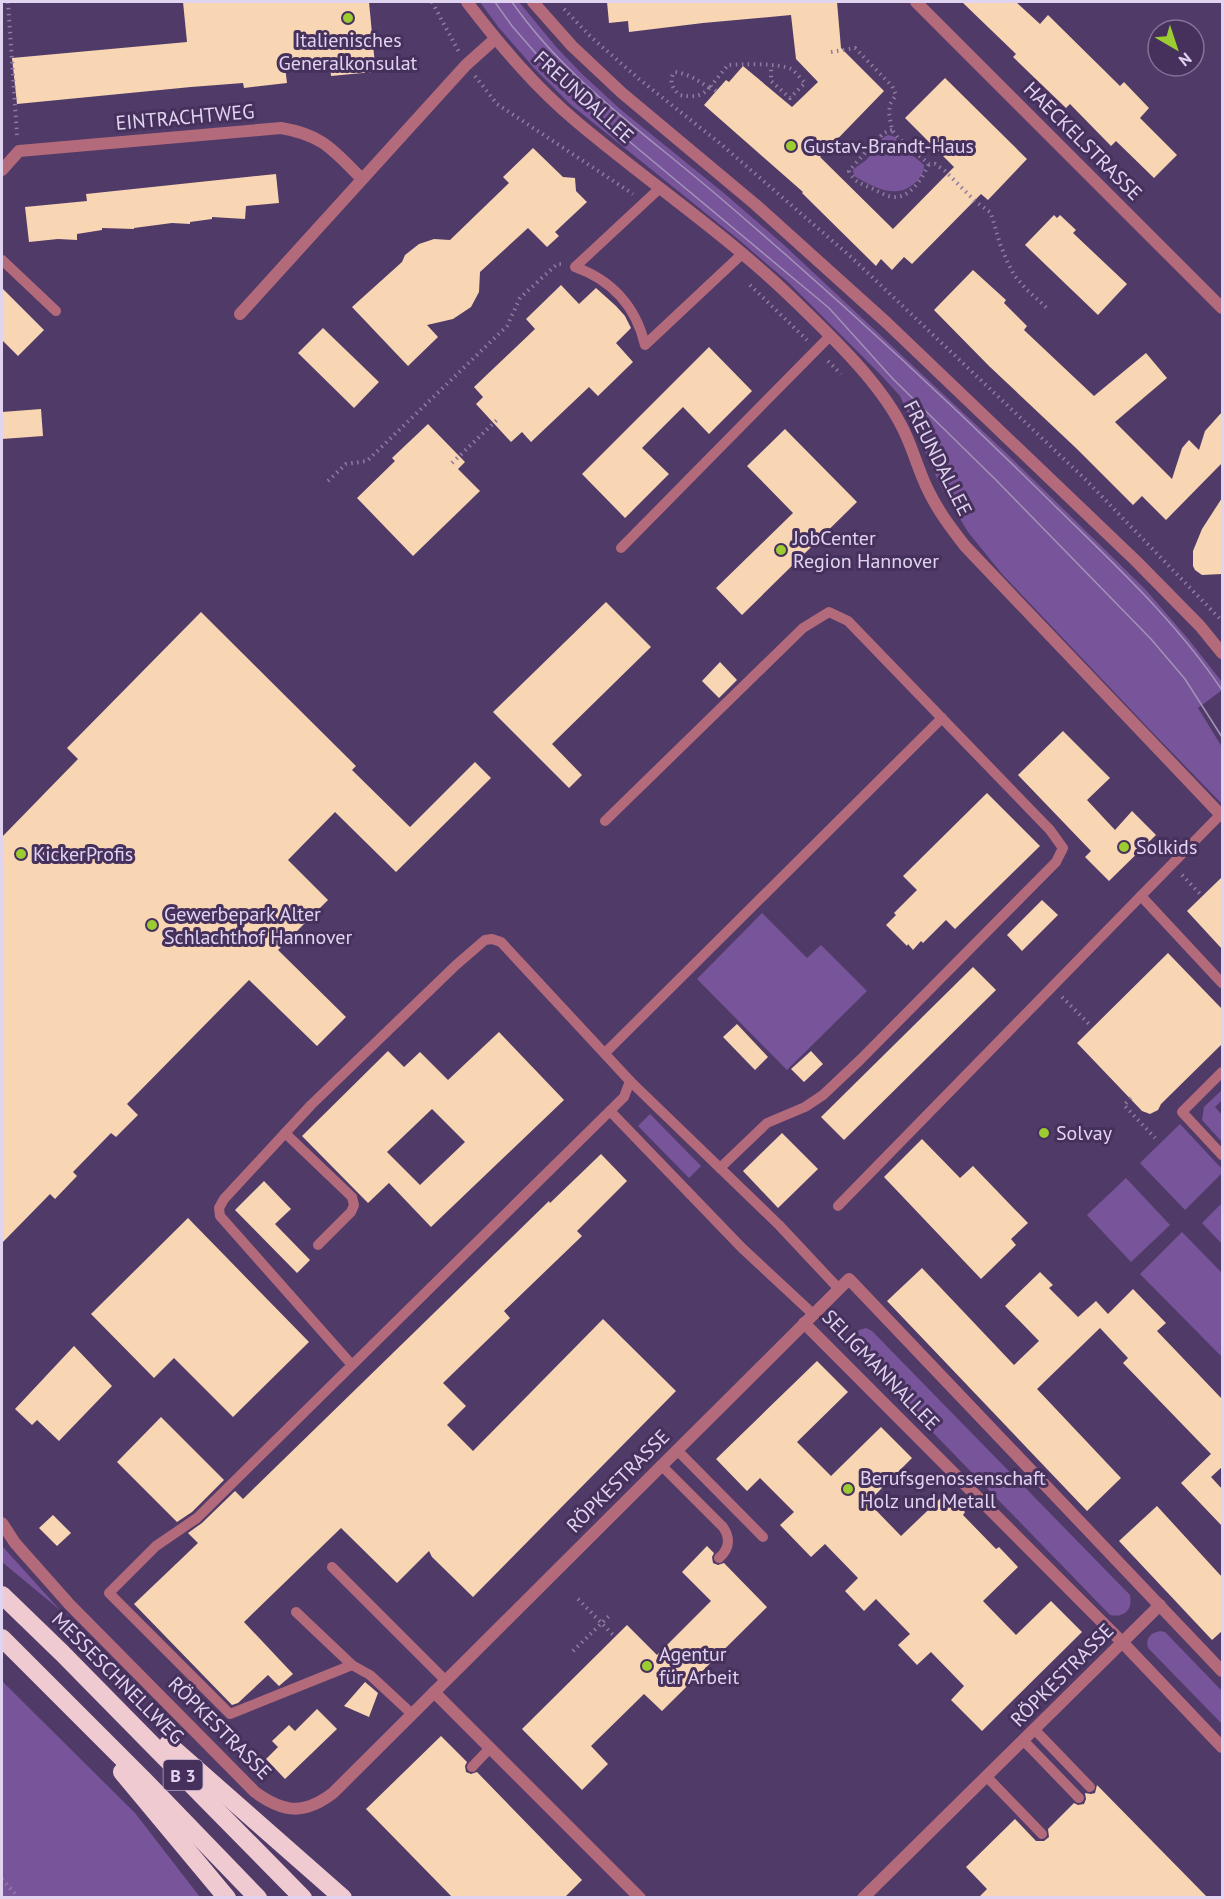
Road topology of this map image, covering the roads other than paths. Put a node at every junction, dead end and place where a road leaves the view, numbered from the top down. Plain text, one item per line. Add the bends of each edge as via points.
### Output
1 (467, 2) edge
2 (534, 2) edge
3 (916, 2) edge
4 (495, 39) junction
5 (2, 170) edge
6 (362, 179) junction
7 (660, 188) junction
8 (742, 254) junction
9 (2, 260) edge
10 (1222, 308) edge
11 (56, 311) dead end
12 (240, 314) dead end
13 (830, 336) junction
14 (621, 548) dead end
15 (1222, 653) edge
16 (942, 718) junction
17 (1222, 815) edge
18 (605, 821) dead end
19 (1141, 896) junction
20 (1222, 983) edge
21 (604, 1053) junction
22 (1222, 1072) edge
23 (630, 1081) junction
24 (609, 1112) junction
25 (285, 1133) junction
26 (1222, 1155) edge
27 (720, 1168) junction
28 (838, 1206) dead end
29 (318, 1245) dead end
30 (839, 1289) junction
31 (808, 1318) junction
32 (352, 1365) junction
33 (677, 1450) junction
34 (661, 1465) junction
35 (2, 1523) edge
36 (763, 1537) dead end
37 (719, 1558) dead end
38 (332, 1567) dead end
39 (2, 1594) edge
40 (1160, 1605) junction
41 (296, 1612) dead end
42 (2, 1638) edge
43 (1122, 1642) junction
44 (62, 1653) junction
45 (352, 1665) junction
46 (1222, 1671) edge
47 (37, 1672) junction
48 (446, 1681) junction
49 (434, 1692) junction
50 (412, 1714) junction
51 (1034, 1729) junction
52 (1023, 1740) junction
53 (1222, 1747) edge
54 (490, 1748) junction
55 (472, 1767) dead end
56 (987, 1777) junction
57 (1090, 1787) dead end
58 (1079, 1798) dead end
59 (1042, 1834) dead end
60 (227, 1898) edge
61 (258, 1898) edge
62 (303, 1898) edge
63 (343, 1898) edge
64 (640, 1898) edge
65 (863, 1898) edge

1 - 4 street, FREUNDALLEE
2 - 15 street, FREUNDALLEE via 622,93 756,205 887,323 1144,569
3 - 10 street, HAECKELSTRASSE
4 - 6 street via 466,64
4 - 7 street, FREUNDALLEE via 576,122
5 - 6 street, EINTRACHTWEG via 19,151 281,128 317,138
6 - 12 street
7 - 8 street, FREUNDALLEE
7 - 8 lane via 575,267 596,276 622,297 636,318 645,345
8 - 13 street, FREUNDALLEE
9 - 11 lane
13 - 14 lane
13 - 17 street, FREUNDALLEE via 883,395 901,424 942,517 965,546
16 - 18 lane via 848,621 829,612 803,628
16 - 21 lane
16 - 27 lane via 1063,848 1056,862 824,1095 767,1122
17 - 19 lane
19 - 20 lane
19 - 28 lane
21 - 23 lane
21 - 25 lane via 501,942 485,940
22 - 26 lane via 1182,1112
23 - 24 lane via 624,1097
23 - 27 lane
24 - 31 lane
24 - 32 lane
25 - 29 lane via 352,1197 351,1212
25 - 32 lane via 224,1199 220,1216
27 - 30 lane
30 - 31 street, SELIGMANNALLEE
30 - 40 street, SELIGMANNALLEE via 849,1280
31 - 33 street, RÖPKESTRASSE
31 - 43 street, SELIGMANNALLEE
32 - 45 lane via 197,1518 156,1546 109,1593 231,1714
33 - 34 street, RÖPKESTRASSE
33 - 36 lane
34 - 37 lane via 723,1527 728,1546
34 - 48 street, RÖPKESTRASSE
35 - 50 street, RÖPKESTRASSE via 70,1605 255,1792 275,1805 298,1809 324,1800
38 - 48 lane
39 - 44 highway, MESSESCHNELLWEG / B 3
40 - 43 street, RÖPKESTRASSE
40 - 46 street, SELIGMANNALLEE
41 - 45 lane
42 - 47 highway, B 3
43 - 51 street, RÖPKESTRASSE
43 - 53 street, SELIGMANNALLEE
44 - 62 highway, MESSESCHNELLWEG / B 3
44 - 63 highway
45 - 50 lane via 370,1675
47 - 60 highway
47 - 61 highway, B 3
48 - 49 street, RÖPKESTRASSE
49 - 50 street, RÖPKESTRASSE
49 - 54 street
51 - 52 street, RÖPKESTRASSE
51 - 57 lane
52 - 56 street, RÖPKESTRASSE
52 - 58 lane
54 - 55 lane
54 - 64 street
56 - 59 lane
56 - 65 street, RÖPKESTRASSE

